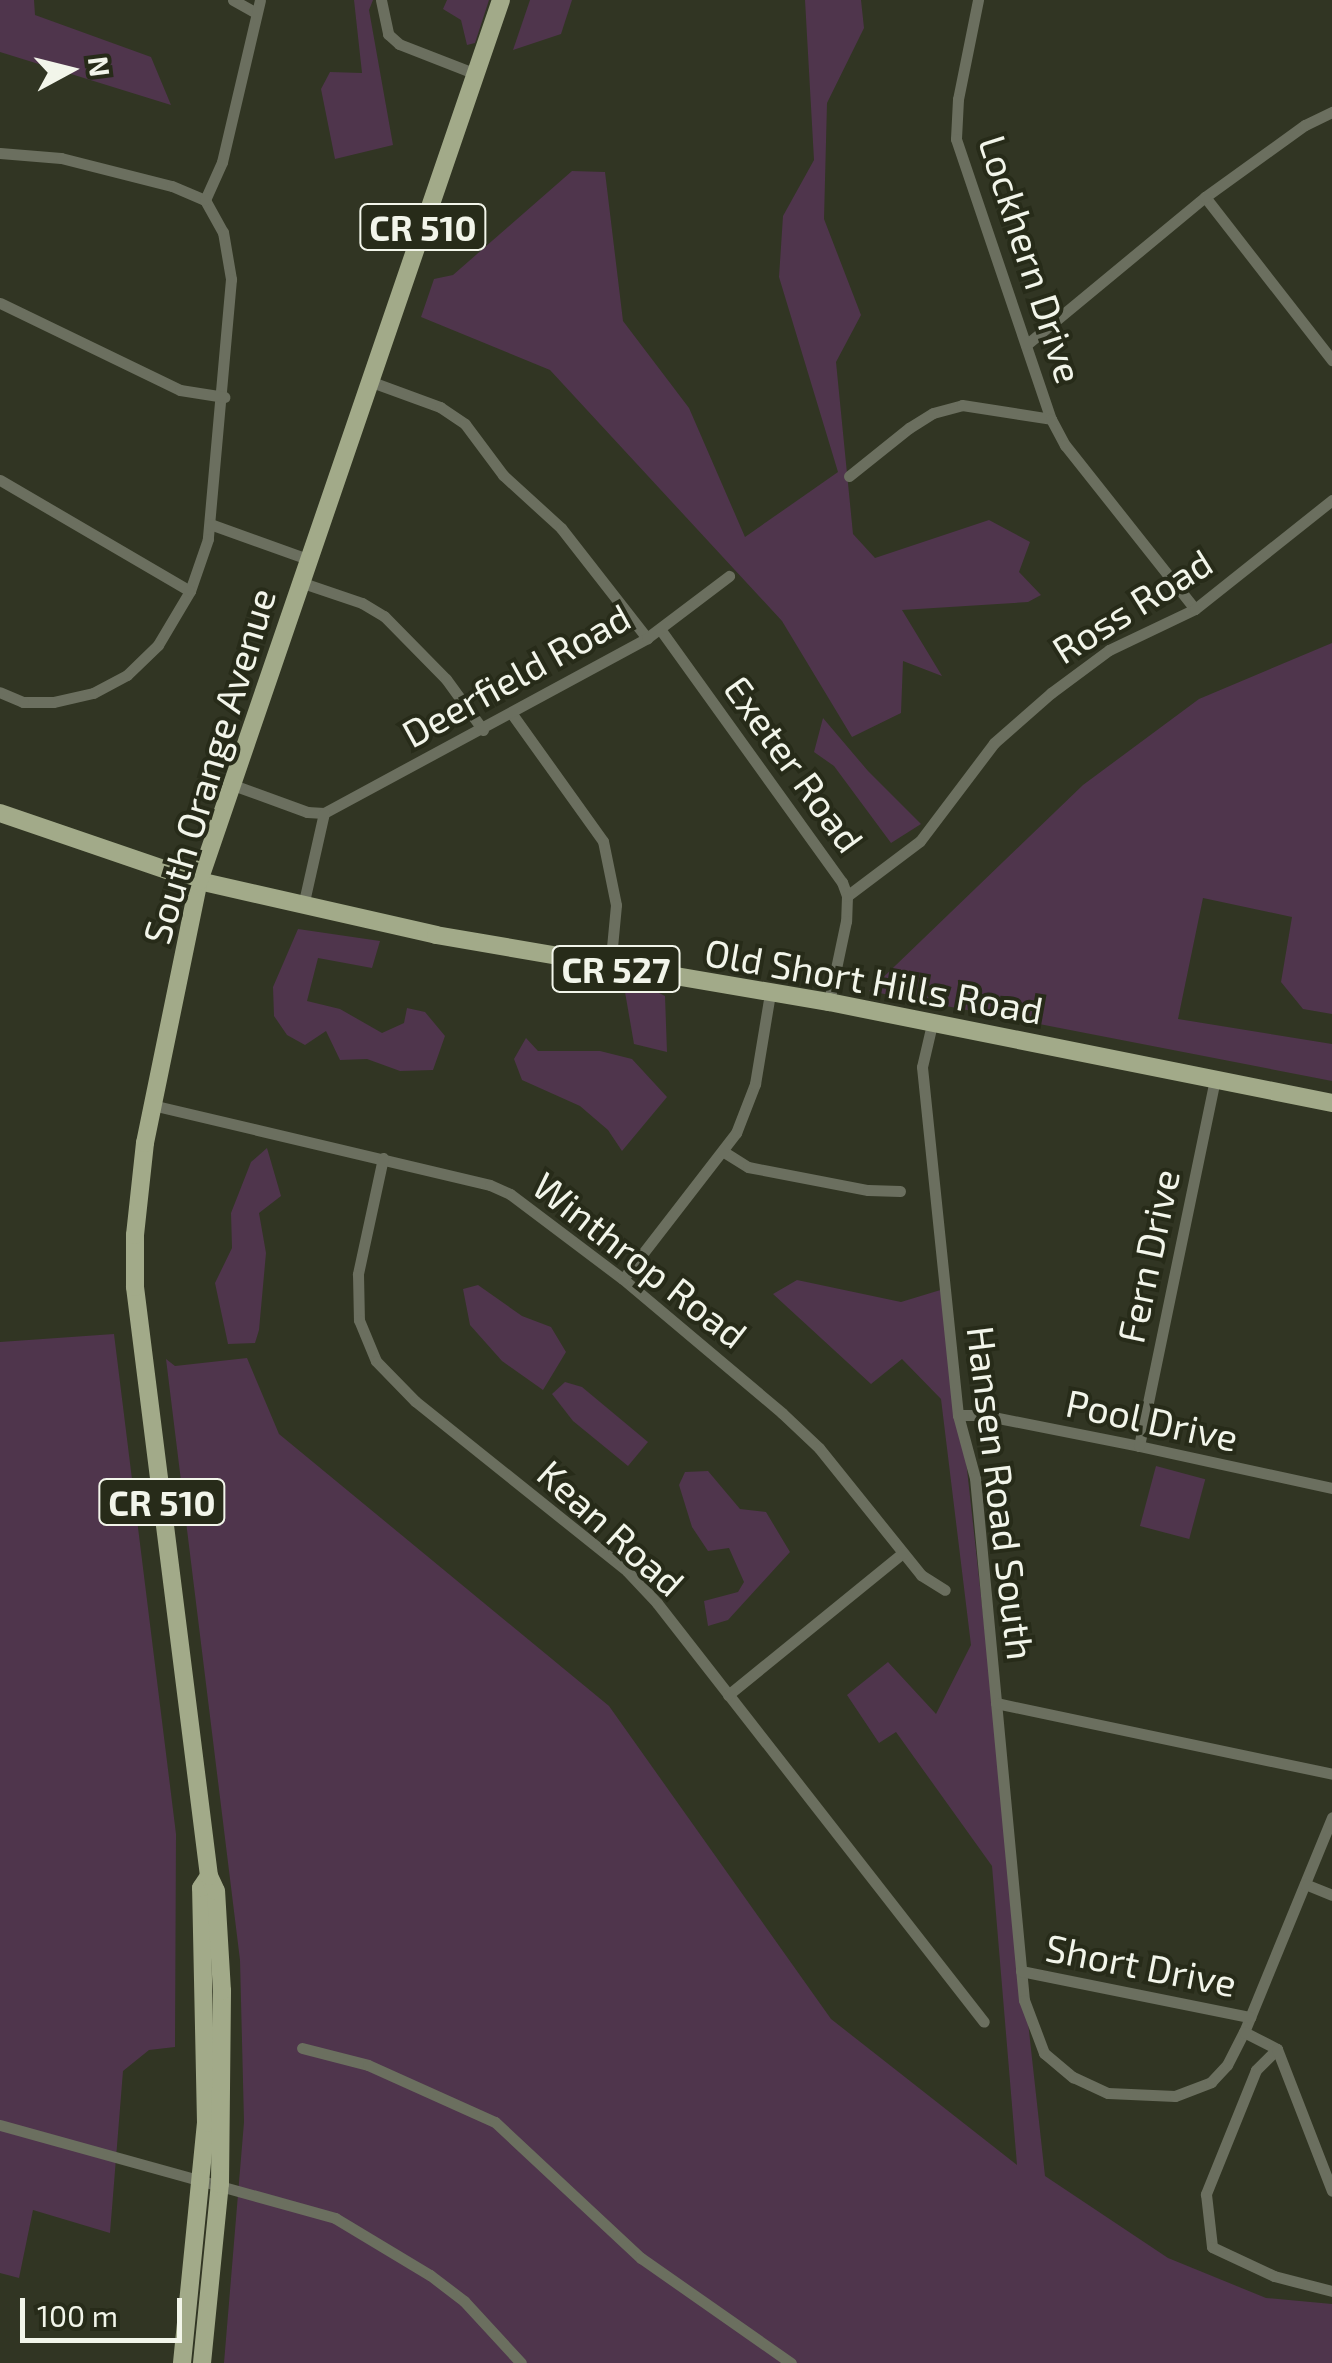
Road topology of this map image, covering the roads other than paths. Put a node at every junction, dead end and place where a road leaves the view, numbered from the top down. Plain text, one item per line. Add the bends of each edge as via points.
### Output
1 (233, 0) edge
2 (381, 0) edge
3 (501, 0) edge
4 (978, 0) edge
5 (258, 7) edge
6 (476, 74) junction
7 (1332, 112) edge
8 (0, 153) edge
9 (1205, 197) junction
10 (204, 200) junction
11 (0, 303) edge
12 (1026, 345) junction
13 (1332, 360) edge
14 (369, 381) junction
15 (224, 397) junction
16 (1051, 419) junction
17 (850, 476) dead end
18 (0, 480) edge
19 (1332, 500) edge
20 (210, 524) junction
21 (308, 560) junction
22 (729, 576) dead end
23 (300, 582) junction
24 (190, 591) junction
25 (1194, 609) junction
26 (660, 629) junction
27 (647, 638) junction
28 (0, 692) edge
29 (512, 714) junction
30 (484, 730) junction
31 (232, 785) junction
32 (0, 813) edge
33 (324, 813) junction
34 (199, 881) junction
35 (847, 896) junction
36 (303, 906) junction
37 (610, 968) junction
38 (770, 992) junction
39 (829, 1002) junction
40 (932, 1024) junction
41 (1215, 1079) junction
42 (1332, 1103) edge
43 (152, 1105) junction
44 (724, 1152) junction
45 (384, 1158) junction
46 (900, 1191) dead end
47 (623, 1278) junction
48 (958, 1415) junction
49 (1139, 1446) junction
50 (1332, 1488) edge
51 (903, 1553) junction
52 (945, 1590) dead end
53 (728, 1695) junction
54 (996, 1703) junction
55 (1332, 1774) edge
56 (1332, 1818) edge
57 (1305, 1884) junction
58 (1332, 1895) edge
59 (1020, 1971) junction
60 (1250, 2017) junction
61 (984, 2022) dead end
62 (1244, 2032) junction
63 (302, 2048) dead end
64 (1277, 2049) junction
65 (0, 2124) edge
66 (211, 2181) junction
67 (1332, 2191) edge
68 (1332, 2292) edge
69 (182, 2363) edge
70 (202, 2363) edge
71 (521, 2363) edge
72 (791, 2363) edge

1 - 5 street
2 - 6 street via 388,34 399,44
3 - 6 main road, South Orange Avenue / CR 510
4 - 12 street, Lockhern Drive via 956,139
5 - 10 street via 222,162
6 - 14 main road, South Orange Avenue / CR 510
7 - 9 street
8 - 10 street via 61,158
9 - 12 street
9 - 13 street
10 - 15 street via 229,249
11 - 15 street via 180,390
12 - 16 street, Lockhern Drive
14 - 21 main road, South Orange Avenue / CR 510
14 - 27 street via 440,407 465,424 512,485 562,528
15 - 20 street
16 - 17 street via 962,405 933,413
16 - 25 street, Lockhern Drive
18 - 24 street
19 - 25 street, Ross Road
20 - 21 street
20 - 24 street
21 - 23 main road, South Orange Avenue / CR 510
22 - 26 street, Deerfield Road
23 - 30 street via 384,616 446,678
23 - 31 main road, South Orange Avenue / CR 510
24 - 28 street via 158,645 127,675 93,693 38,702
25 - 35 street, Ross Road via 1108,650 1052,694 994,742 920,840
26 - 27 street, Deerfield Road
26 - 35 street, Exeter Road
27 - 29 street, Deerfield Road
29 - 30 street, Deerfield Road
29 - 37 street via 603,841 616,905
30 - 33 street, Deerfield Road
31 - 33 street
31 - 34 main road, South Orange Avenue / CR 510
32 - 34 main road, Old Short Hills Road / CR 527
33 - 36 street
34 - 36 main road, Old Short Hills Road / CR 527
34 - 43 main road, South Orange Avenue / CR 510
35 - 39 street, Exeter Road
36 - 37 main road, Old Short Hills Road / CR 527
37 - 38 main road, Old Short Hills Road / CR 527
38 - 39 main road, Old Short Hills Road / CR 527
38 - 44 street via 755,1084
39 - 40 main road, Old Short Hills Road / CR 527
40 - 41 main road, Old Short Hills Road / CR 527
40 - 48 street, Hansen Road South via 922,1068
41 - 42 main road, Old Short Hills Road / CR 527
41 - 49 street, Fern Drive
43 - 45 street, Winthrop Road
43 - 66 main road, South Orange Avenue / CR 510 via 134,1288 209,1876 201,1888
44 - 46 street via 760,1169
44 - 47 street
45 - 47 street, Winthrop Road via 510,1194
45 - 53 street, Kean Road via 357,1292 359,1320 376,1360 415,1401 627,1571
47 - 51 street, Winthrop Road via 806,1436
48 - 49 street, Pool Drive
48 - 54 street, Hansen Road South via 975,1478
49 - 50 street, Pool Drive
51 - 52 street, Winthrop Road
51 - 53 street
53 - 61 street, Kean Road
54 - 55 street
54 - 59 street, Hansen Road South
56 - 57 street, Hansen Road South
57 - 58 street
57 - 60 street, Hansen Road South
59 - 60 street, Short Drive
59 - 62 street, Hansen Road South via 1029,2022 1044,2053 1073,2078 1108,2093 1194,2092 1227,2066
60 - 62 street, Hansen Road South
62 - 64 street
63 - 72 street via 368,2065 495,2122 640,2258
64 - 67 street
64 - 68 street via 1256,2070 1206,2194 1212,2246 1274,2276
65 - 66 street
66 - 69 main road, South Orange Avenue / CR 510
66 - 70 main road, South Orange Avenue
66 - 71 street via 335,2218 372,2237 464,2301

